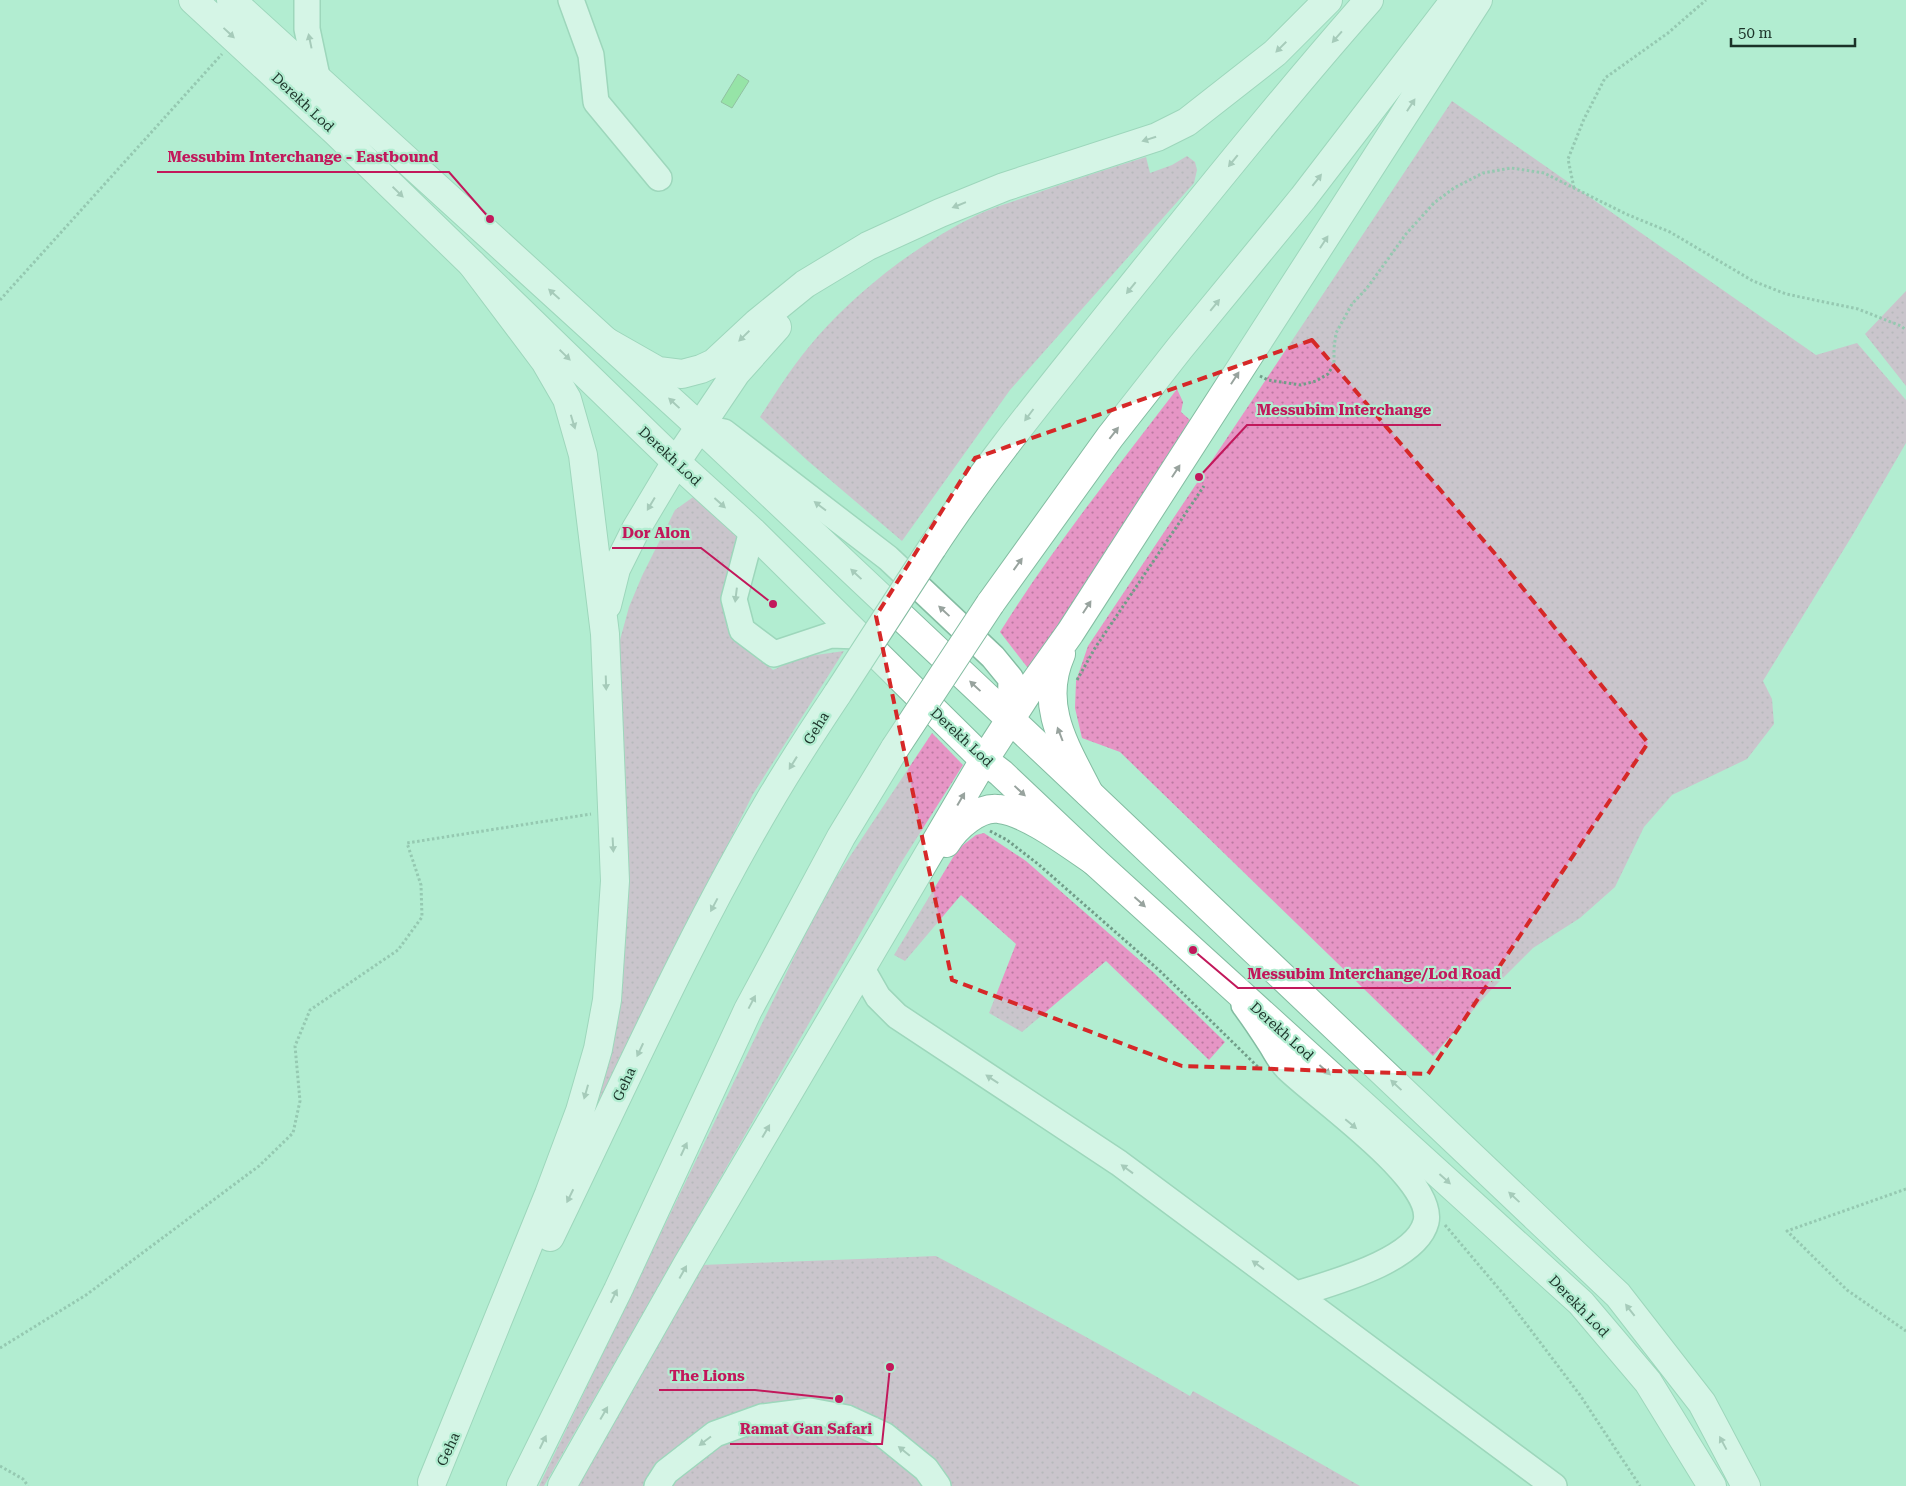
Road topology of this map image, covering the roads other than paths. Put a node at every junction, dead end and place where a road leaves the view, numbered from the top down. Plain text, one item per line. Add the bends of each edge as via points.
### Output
1 (193, 0) edge
2 (231, 0) edge
3 (307, 0) edge
4 (571, 0) edge
5 (1328, 0) edge
6 (1369, 0) edge
7 (1455, 0) edge
8 (1478, 0) edge
9 (318, 81) junction
10 (659, 178) dead end
11 (868, 246) junction
12 (472, 264) junction
13 (606, 342) junction
14 (700, 428) junction
15 (676, 462) junction
16 (752, 531) junction
17 (1070, 633) junction
18 (605, 634) junction
19 (858, 636) junction
20 (1010, 719) junction
21 (984, 760) junction
22 (1089, 793) junction
23 (1094, 861) junction
24 (866, 976) junction
25 (1229, 982) junction
26 (812, 1052) junction
27 (1297, 1294) junction
28 (431, 1484) edge
29 (521, 1486) edge
30 (562, 1486) edge
31 (657, 1486) edge
32 (938, 1486) edge
33 (1554, 1486) edge
34 (1712, 1486) edge
35 (1746, 1486) edge

1 -> 12 main road, Derekh Lod
2 - 9 main road, Derekh Lod
9 -> 3 street via 307,30
4 - 10 street via 591,55 596,102
5 -> 11 main road via 1274,53 1187,122 1157,137 1004,187
6 -> 28 main road, Geha, bridge via 1250,139 956,510 774,794 661,1005
29 -> 7 main road, bridge via 618,1290 748,1010 841,837 895,748 990,604 1115,430 1303,198
17 -> 8 main road
13 -> 9 main road, Derekh Lod
11 -> 13 main road via 804,284 714,363 702,369 682,374 658,371
11 - 14 main road via 770,334 736,373
12 -> 15 main road, Derekh Lod
12 -> 18 main road via 545,361 567,399 583,455
14 -> 13 main road, Derekh Lod
14 - 15 main road
20 -> 14 main road, Derekh Lod
15 -> 16 main road, Derekh Lod
15 -> 18 main road via 636,528 616,569 607,605
16 - 19 main road, Derekh Lod
16 -> 19 street via 734,599 742,630 774,654 831,636
17 - 20 main road
22 -> 17 main road via 1058,732 1052,705 1056,666
18 -> 28 main road via 615,881 607,1000 598,1049 580,1111 549,1194
19 - 21 main road, Derekh Lod
20 - 21 main road
20 - 22 main road, Derekh Lod
21 -> 23 main road, Derekh Lod
26 -> 21 main road
35 -> 22 main road, Derekh Lod via 1702,1403 1618,1295
23 - 24 main road via 1030,820 999,809 984,810 967,820 950,837
23 -> 25 main road, Derekh Lod
24 - 26 main road
27 -> 24 street via 1119,1163 897,1016 878,997
25 -> 27 street via 1285,1066 1392,1158 1413,1184 1426,1214 1420,1234 1403,1250 1374,1268
25 -> 34 main road, Derekh Lod via 1581,1303 1648,1382
30 -> 26 main road
27 - 33 street
32 -> 31 street via 926,1469 884,1435 847,1418 810,1411 762,1417 715,1434 666,1472

